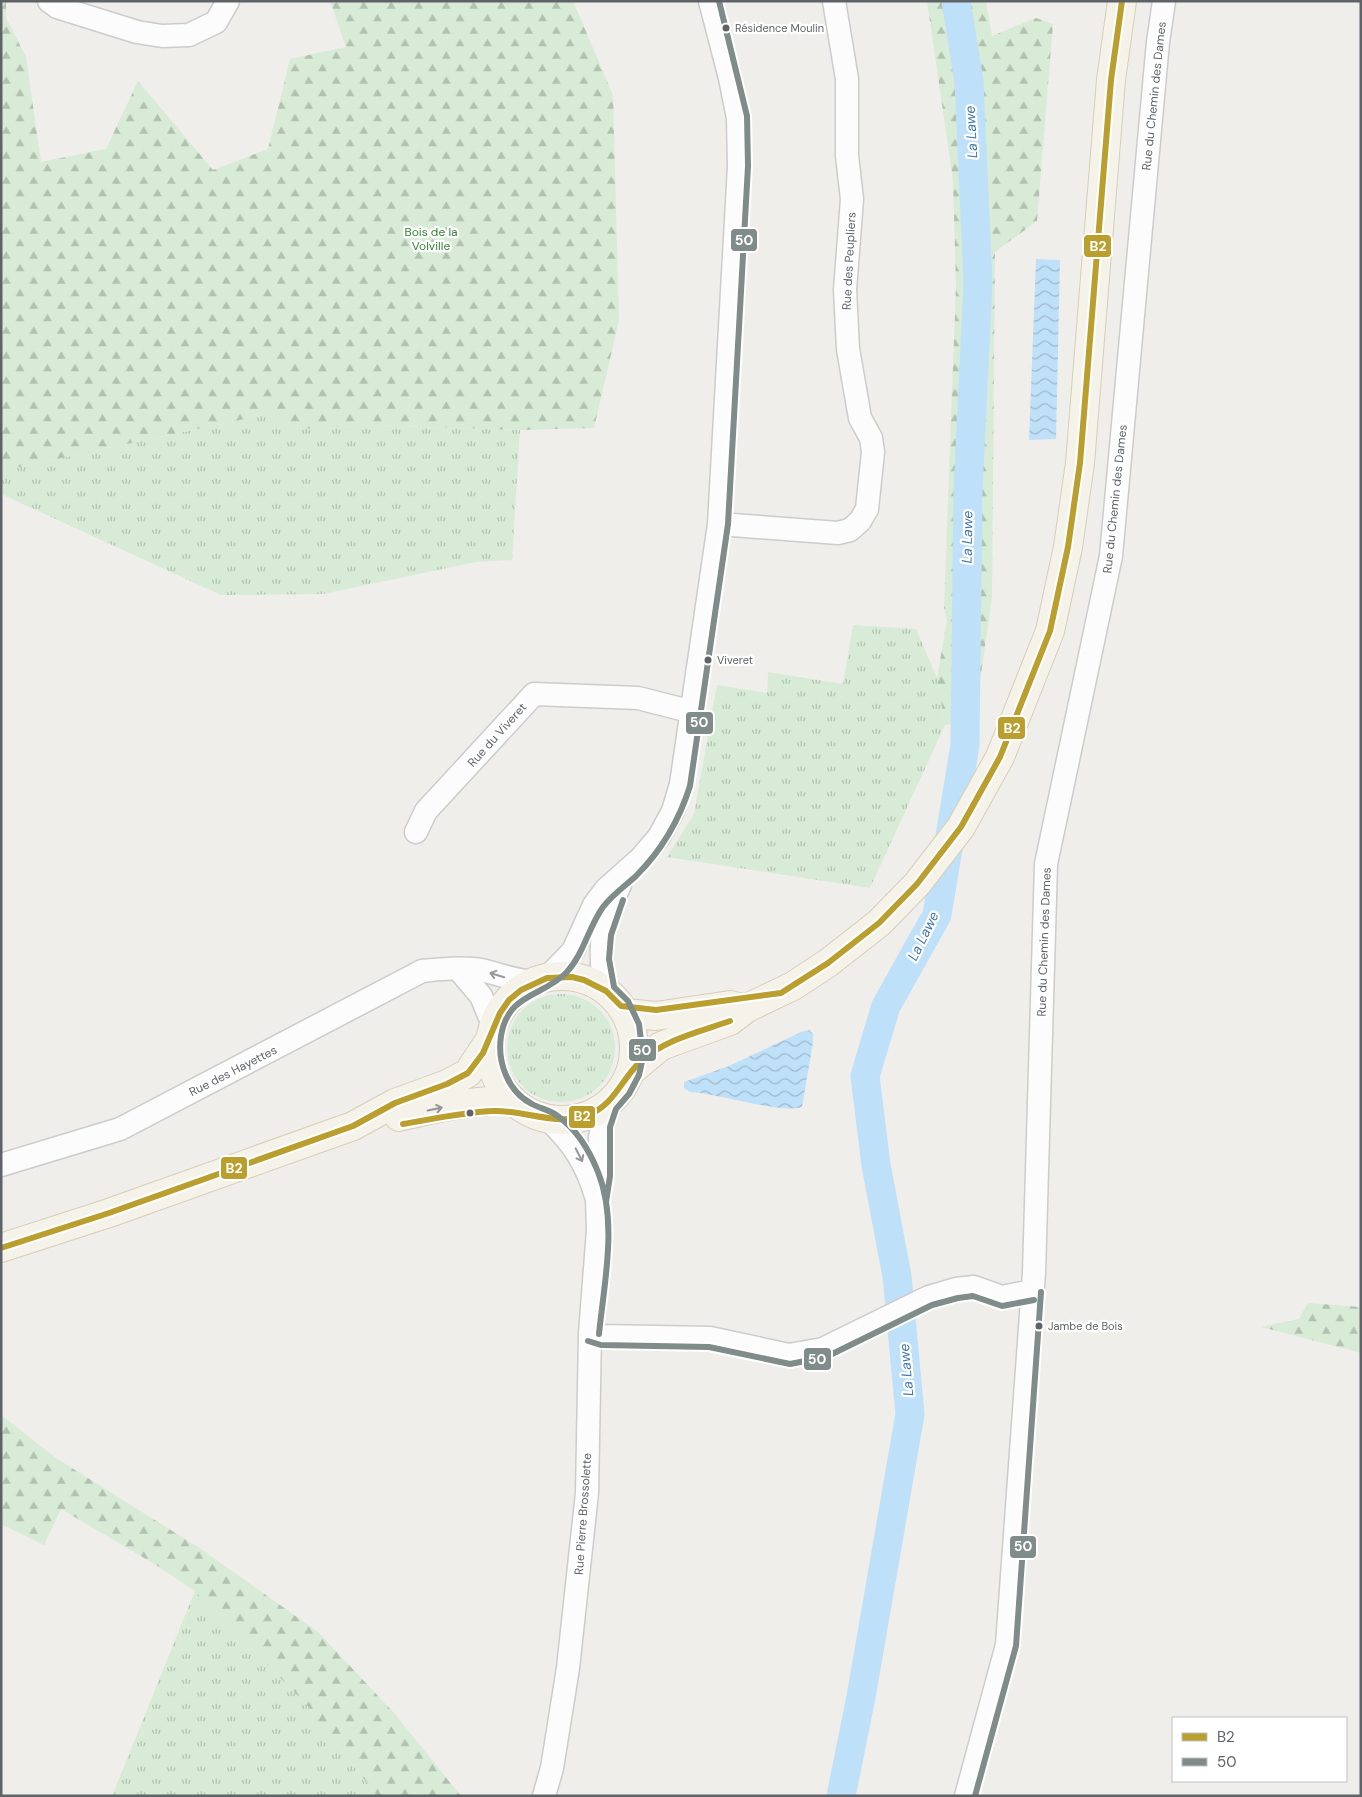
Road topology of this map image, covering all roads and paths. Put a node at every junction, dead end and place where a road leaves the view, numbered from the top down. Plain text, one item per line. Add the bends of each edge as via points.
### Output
1 (49, 1) edge
2 (228, 1) edge
3 (710, 1) edge
4 (834, 1) edge
5 (1122, 1) edge
6 (1164, 1) edge
7 (719, 524) junction
8 (693, 712) junction
9 (416, 832) dead end
10 (626, 873) junction
11 (459, 970) junction
12 (541, 980) junction
13 (606, 991) junction
14 (747, 1008) junction
15 (626, 1013) junction
16 (492, 1032) junction
17 (631, 1071) junction
18 (514, 1101) junction
19 (608, 1104) junction
20 (548, 1119) junction
21 (353, 1126) junction
22 (1, 1165) edge
23 (597, 1199) junction
24 (1, 1248) edge
25 (1032, 1291) junction
26 (590, 1333) junction
27 (544, 1796) edge
28 (966, 1796) edge

1 - 2 street via 57,7 137,32 162,36 189,35 216,22
3 - 7 street via 738,118 739,157
4 - 7 street, Rue des Peupliers via 847,79 847,156 852,199 846,290 848,349 860,418 871,438 872,452 867,509 850,530 838,533
5 - 14 main road via 1111,80 1080,463 1068,547 1050,631 1000,757 961,826 917,884 879,923 828,963 781,993
6 - 25 street, Rue du Chemin des Dames via 1111,556 1046,864
7 - 8 street
8 - 9 street, Rue du Viveret via 638,698 534,694 426,811
8 - 10 street via 673,811 659,837
10 - 12 street via 606,889 594,905 573,951
10 - 13 street via 602,933 600,959
12 -> 11 street, Rue des Hayettes via 518,981 480,969
11 - 16 street via 481,996
11 - 22 street, Rue des Hayettes via 422,971 120,1129
12 - 13 main road via 572,977 596,984
12 - 16 main road via 520,990 509,1000
13 - 15 main road
14 - 15 main road via 730,1005 656,1016
14 - 17 main road via 730,1021 661,1046
15 - 17 main road via 634,1041
16 - 18 main road via 494,1072
16 - 21 main road via 468,1073 395,1103
17 - 19 main road via 622,1089
18 - 20 main road via 530,1113
21 -> 18 main road via 442,1107
19 - 20 main road via 586,1116 561,1121
19 - 23 street, Rue Pierre Brossolette via 602,1126
20 -> 23 street, Rue Pierre Brossolette via 575,1147
21 - 24 main road
23 - 26 street, Rue Pierre Brossolette via 598,1230
25 - 26 street via 1002,1297 974,1287 956,1288 823,1349 789,1355 710,1338
25 - 28 street, Rue du Chemin des Dames via 1007,1645
26 - 27 street, Rue Pierre Brossolette via 587,1493 568,1668 552,1768

